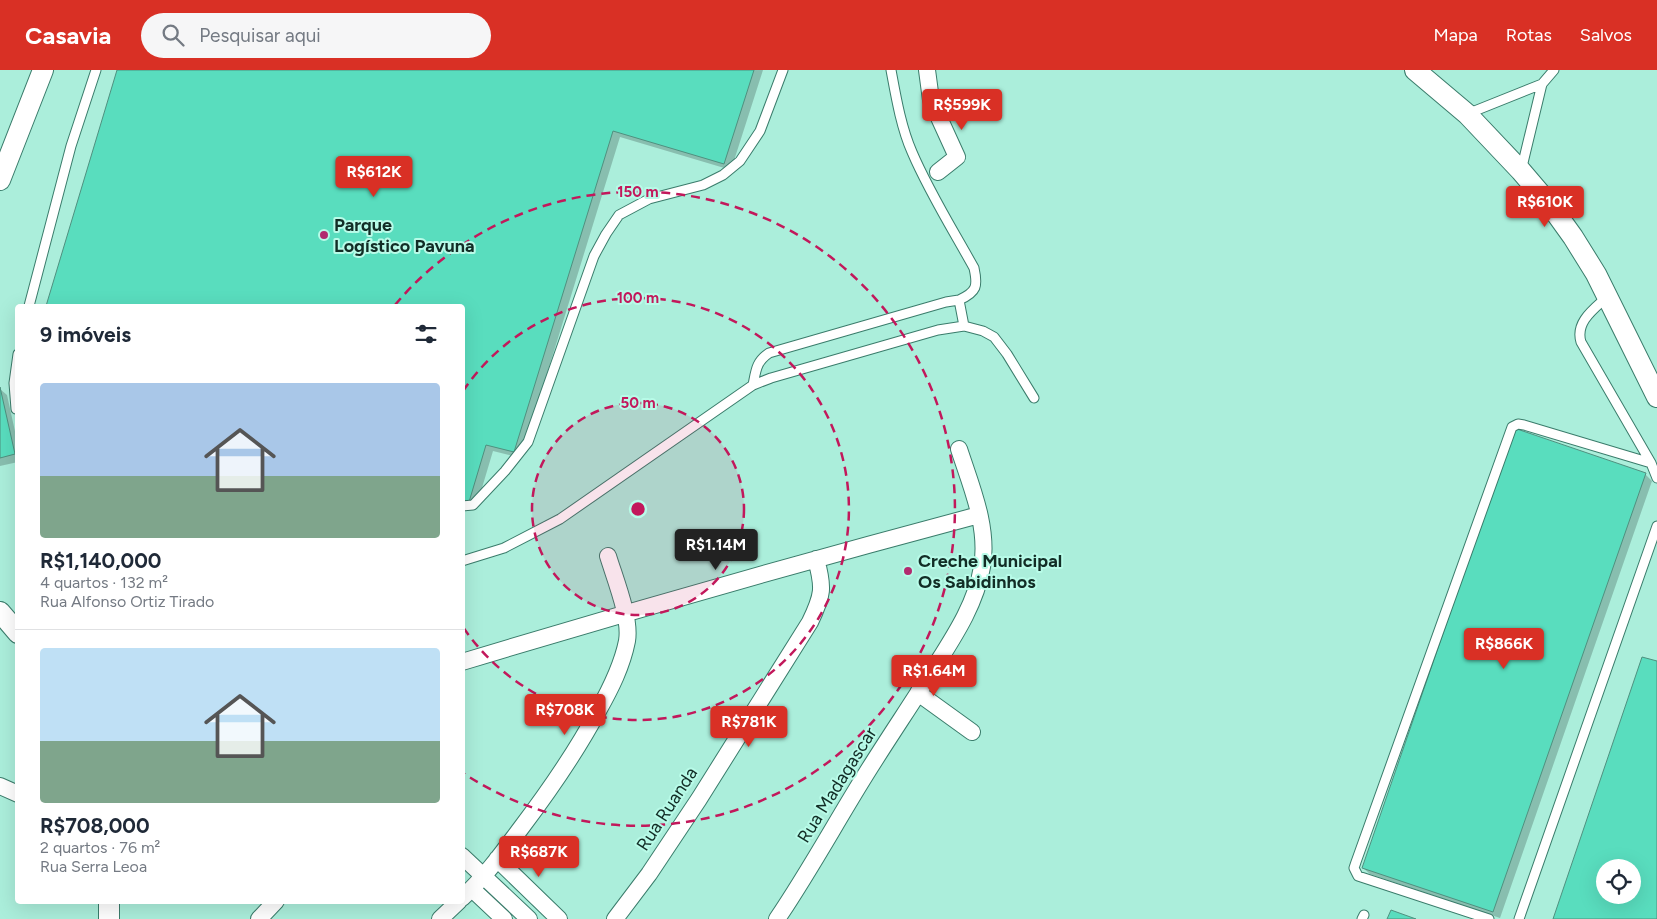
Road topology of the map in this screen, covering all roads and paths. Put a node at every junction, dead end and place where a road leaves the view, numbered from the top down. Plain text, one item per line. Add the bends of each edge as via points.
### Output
1 (43, 70) edge
2 (96, 70) edge
3 (783, 70) edge
4 (891, 70) edge
5 (927, 70) edge
6 (1415, 70) edge
7 (1554, 70) edge
8 (1542, 84) junction
9 (1467, 114) junction
10 (1521, 171) junction
11 (938, 172) dead end
12 (0, 180) edge
13 (1608, 297) junction
14 (959, 300) junction
15 (29, 304) edge
16 (964, 326) junction
17 (15, 376) edge
18 (753, 385) junction
19 (15, 392) edge
20 (1034, 398) dead end
21 (1657, 398) edge
22 (15, 409) edge
23 (6, 411) dead end
24 (959, 449) dead end
25 (1651, 463) junction
26 (1657, 478) edge
27 (465, 506) edge
28 (979, 515) junction
29 (1657, 526) edge
30 (608, 556) dead end
31 (816, 559) junction
32 (465, 560) edge
33 (0, 612) edge
34 (624, 613) junction
35 (15, 630) edge
36 (465, 661) edge
37 (920, 690) junction
38 (972, 732) dead end
39 (0, 786) edge
40 (15, 793) edge
41 (465, 859) edge
42 (497, 859) junction
43 (484, 875) junction
44 (468, 893) edge
45 (109, 904) edge
46 (272, 904) edge
47 (456, 904) edge
48 (260, 912) edge
49 (108, 919) edge
50 (440, 919) edge
51 (504, 919) edge
52 (529, 919) edge
53 (559, 919) edge
54 (615, 919) edge
55 (777, 919) edge
56 (1489, 919) edge
57 (1519, 919) edge

1 - 12 street
2 - 15 lane via 71,146
3 - 27 lane via 760,131 740,161 723,175 702,185 649,199 619,216 594,256 528,442 473,505
4 - 14 lane via 911,151 974,268 976,286 970,295
5 - 11 street via 931,100 957,157
6 - 9 street
7 - 8 lane
8 - 9 lane
8 - 10 lane
9 - 10 street
10 - 13 street via 1573,237
13 - 21 street
13 - 25 lane via 1584,320 1579,335
14 - 16 lane
14 - 18 lane via 769,353 761,359
16 - 18 lane via 938,330
16 - 20 lane via 994,337
17 - 19 lane
18 - 32 lane via 560,518 504,548
22 - 23 lane
24 - 28 street, Rua Madagascar
25 - 26 lane
25 - 56 lane via 1524,425 1512,427 1356,862 1354,868 1358,876
28 - 31 street
28 - 37 street, Rua Madagascar via 984,545 979,580 964,618
29 - 57 lane
30 - 34 street
31 - 34 street
31 - 54 street, Rua Ruanda via 822,579 822,594 810,622 698,799
33 - 35 street
34 - 36 street
34 - 42 street via 628,623 627,640 619,670 606,698 541,801
37 - 38 street
37 - 55 street, Rua Madagascar
39 - 40 street
41 - 43 street
42 - 43 street
42 - 53 street
43 - 44 street
43 - 52 street
44 - 51 street
45 - 49 street
46 - 48 street
47 - 50 street

